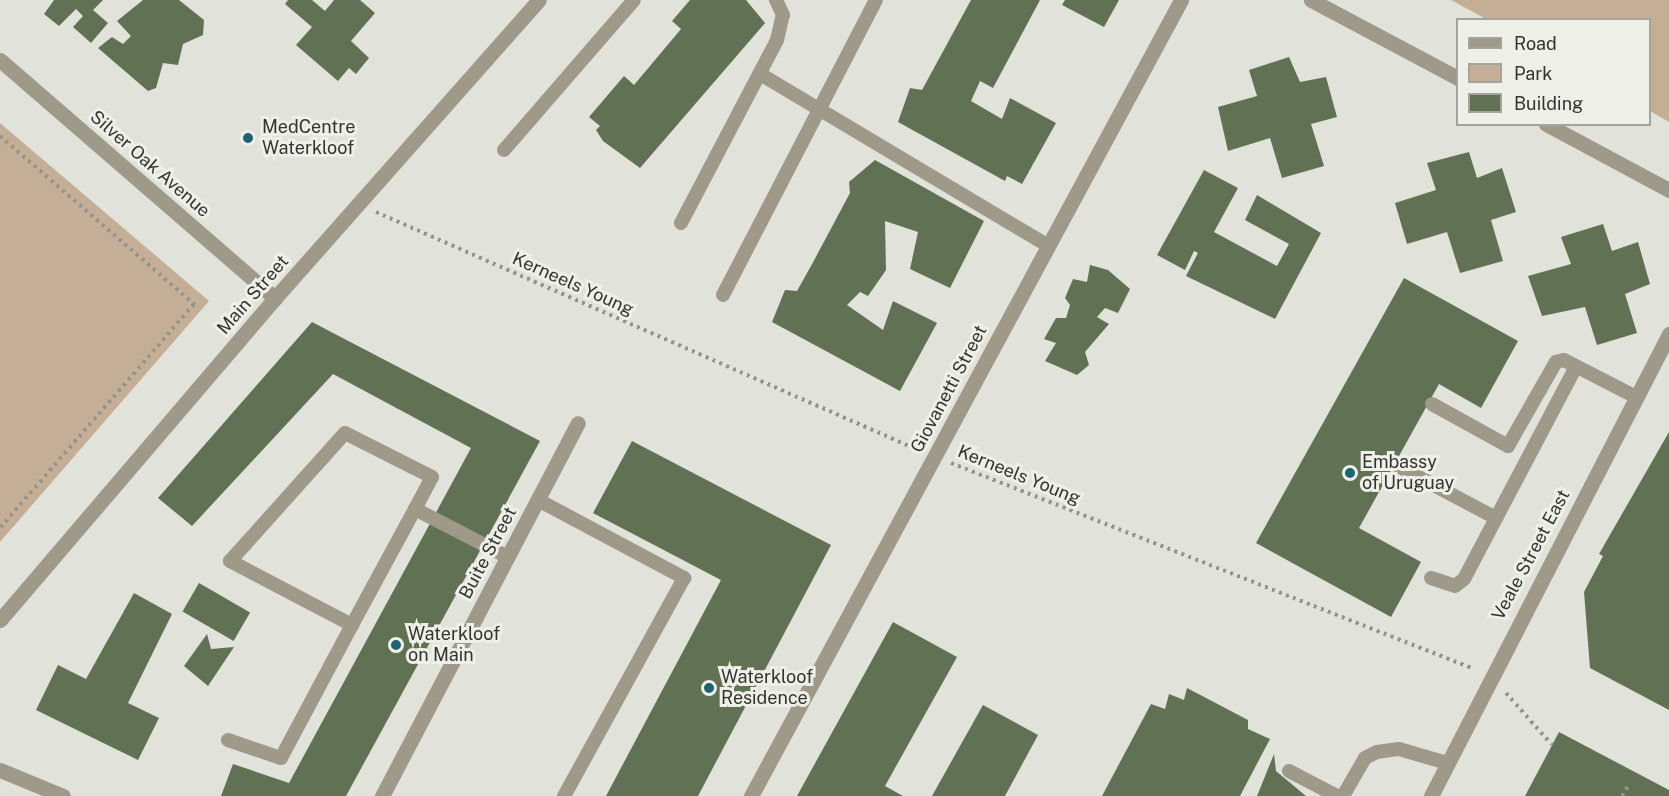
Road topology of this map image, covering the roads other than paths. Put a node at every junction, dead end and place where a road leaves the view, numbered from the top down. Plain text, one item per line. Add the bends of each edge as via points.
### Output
1 (539, 0) edge
2 (634, 0) edge
3 (776, 0) edge
4 (876, 0) edge
5 (1181, 0) edge
6 (1311, 0) edge
7 (0, 60) edge
8 (760, 74) junction
9 (1456, 77) edge
10 (820, 108) junction
11 (1550, 126) edge
12 (504, 150) dead end
13 (1669, 190) edge
14 (681, 223) dead end
15 (1049, 246) junction
16 (723, 295) dead end
17 (275, 298) junction
18 (1669, 334) edge
19 (1576, 367) junction
20 (1636, 398) junction
21 (1432, 404) dead end
22 (578, 423) dead end
23 (1508, 446) junction
24 (1528, 457) junction
25 (1398, 466) dead end
26 (538, 500) junction
27 (415, 509) junction
28 (1496, 518) junction
29 (508, 557) junction
30 (1431, 578) dead end
31 (0, 620) edge
32 (352, 626) junction
33 (228, 740) dead end
34 (1447, 763) junction
35 (0, 770) edge
36 (1289, 771) dead end
37 (63, 796) edge
38 (382, 796) edge
39 (564, 796) edge
40 (751, 796) edge
41 (1337, 796) edge
42 (1343, 796) edge
43 (1431, 796) edge

1 - 17 street, Main Street
2 - 12 lane
3 - 8 lane via 783,15
4 - 10 lane
5 - 15 street, Giovanetti Street
6 - 9 street
7 - 17 street, Silver Oak Avenue
8 - 10 lane
8 - 14 lane
10 - 15 lane
10 - 16 lane
11 - 13 street
15 - 40 street, Giovanetti Street
17 - 31 street, Main Street
18 - 20 street, Veale Street East
19 - 20 lane
19 - 23 lane via 1564,360 1547,372
19 - 24 lane
20 - 34 street, Veale Street East
21 - 23 lane
22 - 26 street, Buite Street
23 - 24 lane
24 - 28 lane
25 - 28 lane
26 - 29 street, Buite Street
26 - 39 lane via 684,578
27 - 29 lane
27 - 32 lane
27 - 32 lane via 432,477 345,433 230,561
28 - 30 lane via 1464,579 1455,586
29 - 38 street, Buite Street
32 - 33 lane via 281,758
34 - 42 lane via 1399,749 1377,752 1365,758
34 - 43 street, Veale Street East
35 - 37 street
36 - 41 lane

